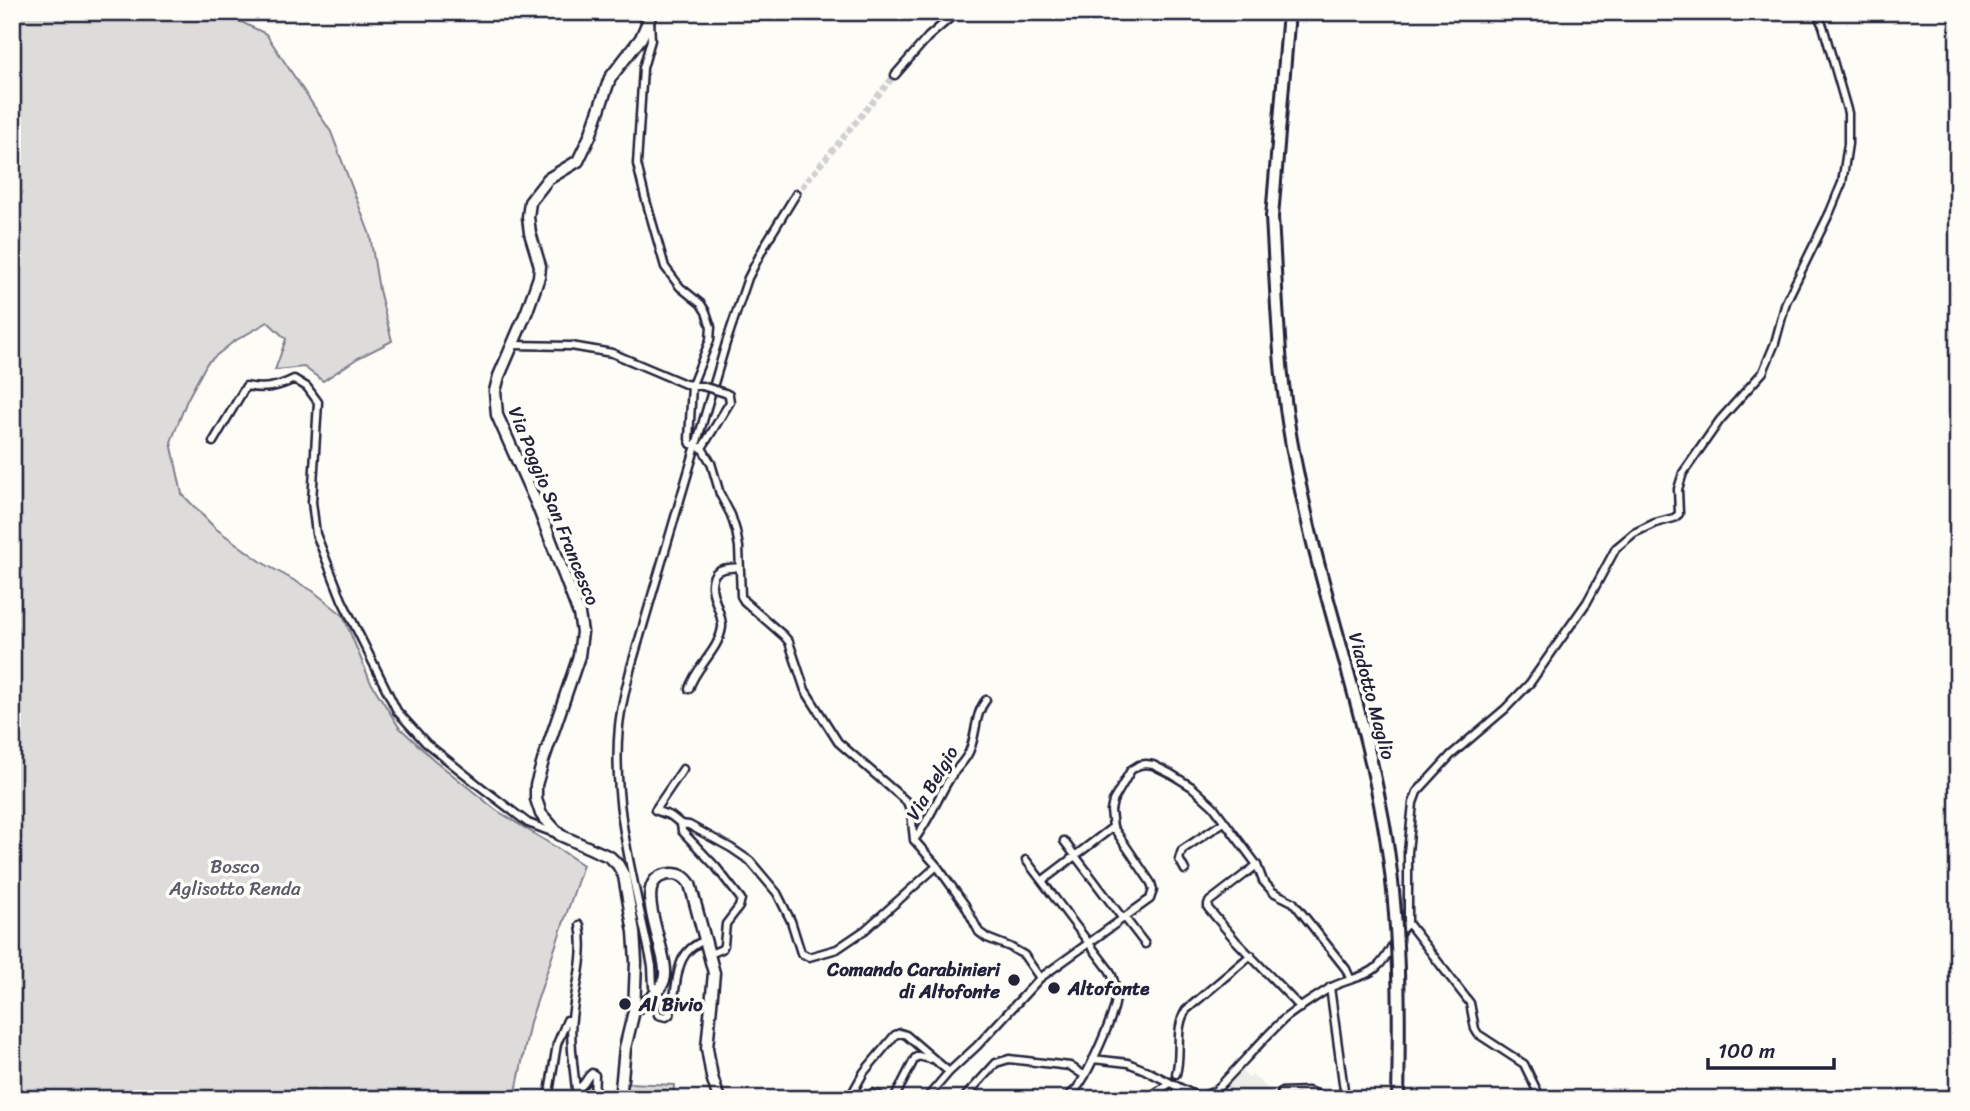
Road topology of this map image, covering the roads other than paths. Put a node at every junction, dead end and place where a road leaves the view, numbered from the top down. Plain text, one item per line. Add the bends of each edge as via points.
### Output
1 (957, 12) edge
2 (1289, 12) edge
3 (1816, 12) edge
4 (651, 15) edge
5 (895, 75) tunnel mouth
6 (796, 194) tunnel mouth
7 (512, 345) junction
8 (692, 385) junction
9 (213, 442) dead end
10 (699, 447) junction
11 (740, 567) junction
12 (689, 689) dead end
13 (986, 700) dead end
14 (683, 769) dead end
15 (1224, 822) junction
16 (681, 824) junction
17 (1113, 827) junction
18 (560, 835) junction
19 (914, 840) junction
20 (1064, 841) dead end
21 (1075, 856) junction
22 (1027, 860) dead end
23 (1256, 864) junction
24 (937, 866) junction
25 (1185, 870) dead end
26 (1042, 881) junction
27 (1124, 918) junction
28 (1408, 923) junction
29 (580, 925) dead end
30 (706, 940) junction
31 (1089, 944) junction
32 (1145, 944) dead end
33 (710, 954) junction
34 (1251, 955) junction
35 (1040, 978) junction
36 (1350, 978) junction
37 (653, 987) dead end
38 (1330, 987) junction
39 (654, 1001) dead end
40 (1301, 1008) junction
41 (634, 1011) junction
42 (571, 1020) junction
43 (932, 1059) junction
44 (1093, 1059) junction
45 (948, 1072) junction
46 (1085, 1076) junction
47 (1173, 1081) junction
48 (576, 1090) junction
49 (1163, 1090) junction
50 (1281, 1092) dead end
51 (873, 1093) dead end
52 (548, 1099) edge
53 (574, 1099) edge
54 (594, 1099) edge
55 (620, 1099) edge
56 (719, 1099) edge
57 (849, 1099) edge
58 (886, 1099) edge
59 (894, 1099) edge
60 (926, 1099) edge
61 (963, 1099) edge
62 (1065, 1099) edge
63 (1147, 1099) edge
64 (1166, 1099) edge
65 (1332, 1099) edge
66 (1339, 1099) edge
67 (1398, 1099) edge
68 (1541, 1099) edge

1 - 5 street
2 - 67 main road, Viadotto Maglio, bridge via 1272,217 1284,393 1312,539 1381,805 1398,951
3 - 28 street via 1848,113 1848,144 1842,183 1786,302 1763,372 1720,420 1683,473 1679,514 1634,533 1616,548 1587,602 1530,682 1417,792 1409,852
4 - 7 street, Via Poggio San Francesco via 641,38 610,78 579,160 548,179 530,202 528,217 539,277
4 - 8 street via 637,164 665,267 701,304 711,327
6 - 10 street via 748,278
7 - 8 street via 571,345 612,353
7 - 18 street, Via Poggio San Francesco via 497,383 497,415 558,559 582,632 579,656 536,785 541,814
8 - 10 street via 689,439
8 - 10 street, bridge via 729,395 730,402
9 - 18 street via 246,386 260,389 294,379 307,387 318,402 316,534 342,600 397,711 426,743 528,823
10 - 11 street via 710,463 736,531
10 - 37 street via 631,667 619,726 625,840
11 - 12 street via 715,574 720,634
11 - 19 street via 744,601 785,636 805,690 838,741 907,802
13 - 19 street, Via Belgio via 969,752
14 - 16 street via 655,810
15 - 17 street via 1192,788 1146,764 1131,770 1122,783 1112,806
15 - 23 street
15 - 25 street via 1182,850 1179,859
16 - 24 street via 731,848 757,868 777,893 801,953 809,957 836,949 865,930
16 - 33 street via 682,831 741,899 726,924 722,949
17 - 21 street
17 - 27 street via 1153,890 1150,899
18 - 41 street, Via Poggio San Francesco via 610,857 622,870 635,932
19 - 24 street
20 - 21 street
21 - 26 street
21 - 27 street
22 - 26 street
23 - 34 street via 1208,904
23 - 36 street via 1263,881 1293,902
24 - 35 street via 979,932 1024,955
26 - 31 street
27 - 31 street
27 - 32 street
28 - 36 street via 1377,968
28 - 68 street via 1470,1003 1478,1034 1524,1064
29 - 42 street
30 - 33 street
30 - 39 street via 684,956 670,1014 658,1015
30 - 41 street via 691,884 679,874 660,877 649,894 666,968 664,980
31 - 35 street
31 - 44 street via 1110,971 1116,998
33 - 56 street via 714,987 707,1048
34 - 40 street
34 - 47 street via 1186,1010 1180,1021
35 - 45 street
36 - 38 street
38 - 40 street
38 - 66 street via 1343,1090
40 - 47 street via 1285,1018 1215,1091 1201,1097
41 - 55 street, Via Poggio San Francesco
42 - 48 street
42 - 52 street via 557,1044
43 - 45 street
43 - 57 street via 906,1035 897,1034 864,1072
43 - 59 street via 915,1058
44 - 46 street
44 - 47 street via 1128,1063
45 - 60 street
46 - 61 street via 1070,1066 1009,1059 996,1063
46 - 62 street
47 - 49 street
48 - 53 street
48 - 54 street via 592,1073
49 - 63 street
49 - 64 street
50 - 65 street via 1307,1091
51 - 58 street

